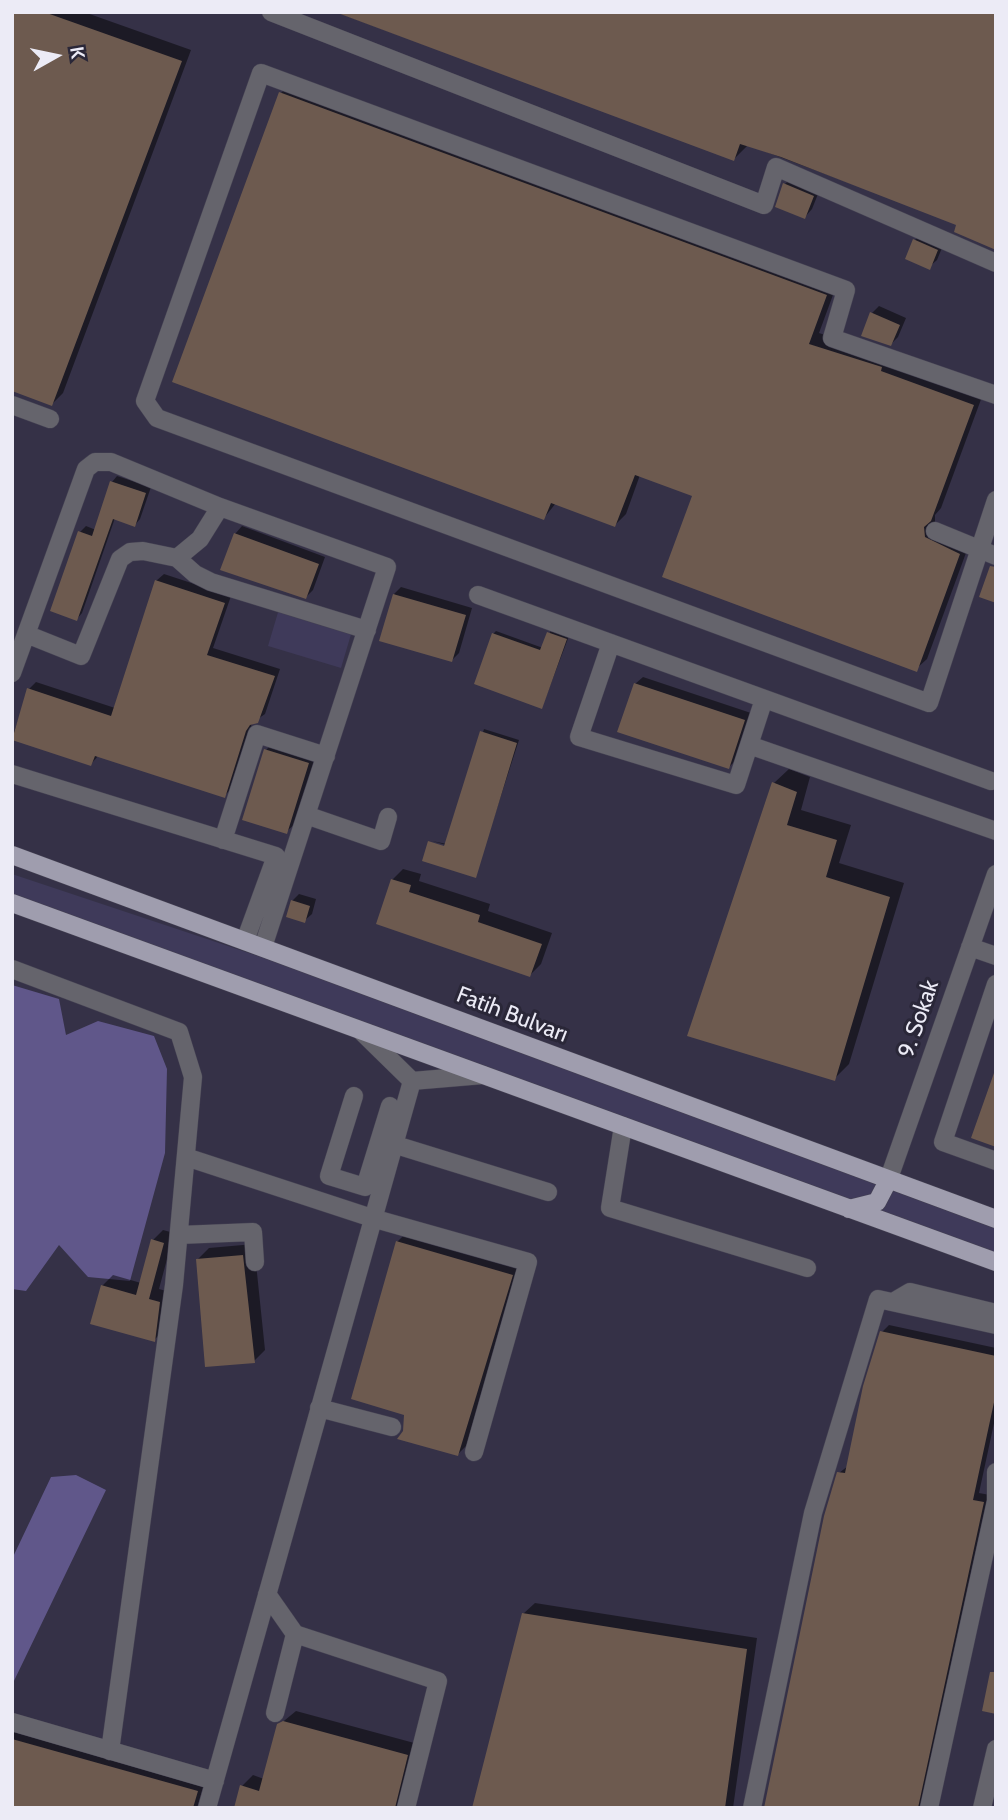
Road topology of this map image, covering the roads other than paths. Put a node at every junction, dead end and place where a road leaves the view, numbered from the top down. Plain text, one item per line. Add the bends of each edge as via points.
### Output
1 (271, 12) edge
2 (996, 263) edge
3 (996, 395) edge
4 (12, 405) edge
5 (50, 419) dead end
6 (996, 500) edge
7 (220, 507) junction
8 (936, 531) dead end
9 (988, 553) edge
10 (177, 558) junction
11 (478, 595) dead end
12 (367, 631) junction
13 (26, 634) junction
14 (611, 643) junction
15 (12, 673) edge
16 (764, 699) junction
17 (750, 745) junction
18 (326, 756) junction
19 (12, 774) edge
20 (991, 781) dead end
21 (306, 815) junction
22 (388, 817) dead end
23 (996, 831) edge
24 (223, 840) junction
25 (12, 855) edge
26 (995, 880) edge
27 (12, 904) edge
28 (246, 941) junction
29 (264, 947) junction
30 (970, 947) junction
31 (996, 956) edge
32 (12, 969) edge
33 (996, 984) edge
34 (361, 1031) junction
35 (483, 1075) junction
36 (412, 1081) junction
37 (354, 1096) dead end
38 (390, 1106) dead end
39 (624, 1126) junction
40 (387, 1142) junction
41 (186, 1157) junction
42 (996, 1161) edge
43 (888, 1181) junction
44 (548, 1192) dead end
45 (849, 1209) junction
46 (372, 1217) junction
47 (996, 1219) edge
48 (179, 1235) junction
49 (255, 1262) dead end
50 (996, 1262) edge
51 (807, 1268) dead end
52 (892, 1302) junction
53 (996, 1313) edge
54 (996, 1325) edge
55 (319, 1408) junction
56 (392, 1427) dead end
57 (474, 1452) dead end
58 (996, 1472) edge
59 (996, 1500) edge
60 (267, 1594) junction
61 (295, 1634) junction
62 (275, 1713) dead end
63 (12, 1722) edge
64 (996, 1749) edge
65 (110, 1751) junction
66 (215, 1781) junction
67 (207, 1808) edge
68 (406, 1808) edge
69 (752, 1808) edge
70 (929, 1808) edge
71 (982, 1808) edge

1 - 2 street via 764,205 776,167
3 - 9 street via 832,338 846,290 261,73 145,401 157,418 929,703
4 - 5 street
6 - 9 street
7 - 10 street via 200,539
7 - 12 street via 387,566
7 - 13 street via 111,462 95,462 86,469
8 - 9 street
10 - 12 street via 211,582
10 - 13 street via 143,551 120,559 81,656
11 - 14 street
12 - 18 street
13 - 15 street
14 - 16 street
14 - 17 street via 579,737 736,785
16 - 17 street
16 - 20 street
17 - 23 street
18 - 21 street
18 - 24 street via 257,734
19 - 24 street
21 - 22 street via 381,841
21 - 29 street
24 - 28 street via 276,856
25 - 28 main road, Fatih Bulvarı
26 - 30 street, 9. Sokak
27 - 34 main road
28 - 29 main road, Fatih Bulvarı
29 - 43 main road, Fatih Bulvarı
30 - 31 street
30 - 43 street, 9. Sokak
32 - 41 street via 179,1032 193,1077
33 - 42 street via 943,1142
34 - 35 main road
34 - 36 street
35 - 36 street
35 - 39 main road
36 - 40 street
37 - 40 street via 329,1176 365,1187
38 - 40 street
39 - 45 main road
39 - 51 street via 610,1208
40 - 44 street
40 - 46 street
41 - 46 street
41 - 48 street
43 - 45 main road via 877,1202
43 - 47 main road, Fatih Bulvarı
45 - 50 main road
46 - 55 street
46 - 57 street via 527,1262
48 - 49 street via 253,1232
48 - 65 street
52 - 53 street via 910,1292
52 - 54 street
52 - 69 street via 878,1299 813,1513
55 - 56 street
55 - 60 street
58 - 59 street
59 - 70 street
60 - 61 street
60 - 66 street
61 - 62 street
61 - 68 street via 438,1681
63 - 65 street
64 - 71 street
65 - 66 street
66 - 67 street

